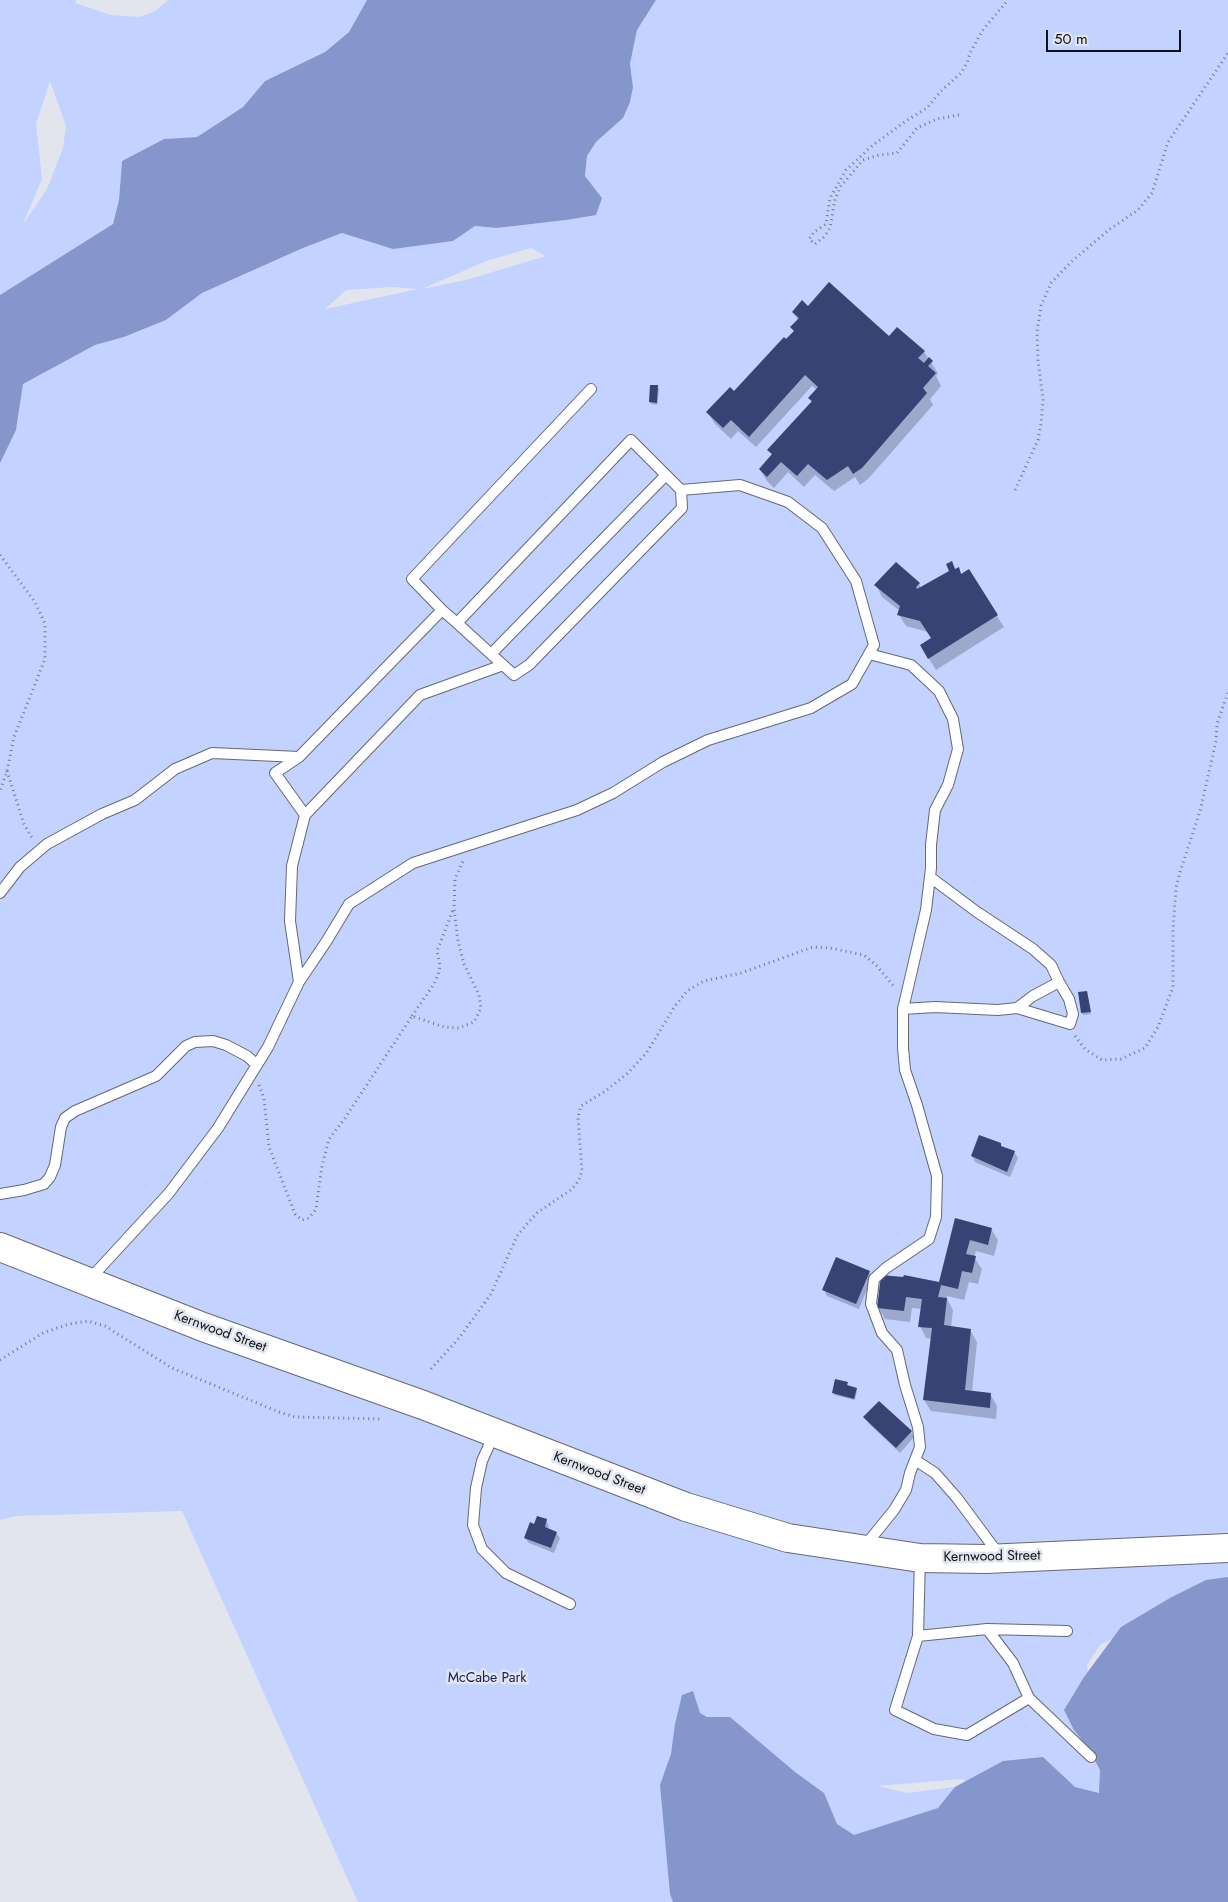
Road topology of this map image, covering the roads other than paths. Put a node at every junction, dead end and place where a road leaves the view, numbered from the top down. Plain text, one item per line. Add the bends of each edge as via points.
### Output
1 (591, 389) dead end
2 (666, 475) junction
3 (681, 490) junction
4 (442, 610) junction
5 (457, 623) junction
6 (491, 654) junction
7 (870, 654) junction
8 (503, 665) junction
9 (299, 757) junction
10 (305, 815) junction
11 (930, 877) junction
12 (0, 893) edge
13 (298, 982) junction
14 (1059, 982) junction
15 (903, 1008) junction
16 (1018, 1008) junction
17 (257, 1065) junction
18 (0, 1194) edge
19 (0, 1247) edge
20 (88, 1281) junction
21 (495, 1433) junction
22 (915, 1460) junction
23 (1228, 1548) edge
24 (862, 1550) junction
25 (920, 1558) junction
26 (1002, 1558) junction
27 (570, 1604) dead end
28 (987, 1629) junction
29 (1067, 1631) dead end
30 (918, 1636) junction
31 (1029, 1698) junction
32 (1091, 1757) dead end

1 - 4 lane via 412,579
2 - 3 lane
2 - 5 lane via 631,440
2 - 6 lane
3 - 7 lane via 740,485 788,502 822,528 856,581 874,645
3 - 8 lane via 682,508 529,665 514,675
4 - 5 lane
4 - 9 lane
5 - 6 lane
6 - 8 lane
7 - 11 lane via 911,666 939,691 953,719 958,749 948,786 935,810
7 - 13 lane via 852,684 811,708 708,740 577,810 413,863 349,904
8 - 10 lane via 420,695
9 - 10 lane via 275,773
9 - 12 lane via 212,753 175,769 135,800 47,844 20,867
10 - 13 lane via 292,866 290,921
11 - 14 lane via 1033,948 1051,965
11 - 15 lane via 926,910
13 - 17 lane
14 - 16 lane
14 - 16 lane via 1073,1014 1070,1024
15 - 16 lane
15 - 22 lane via 905,1070 937,1176 936,1218 929,1240 874,1279 871,1304 882,1334 897,1350 918,1427 920,1447
17 - 18 lane via 247,1056 213,1041 186,1046 156,1076 65,1118 55,1166 44,1184
17 - 20 lane via 218,1128 169,1192
19 - 20 main road, Kernwood Street
20 - 21 main road, Kernwood Street via 203,1327
21 - 24 main road, Kernwood Street via 686,1507 788,1538
21 - 27 lane via 482,1461 476,1488 473,1526 482,1549 506,1573
22 - 24 lane via 906,1490
22 - 26 lane via 935,1473
23 - 26 main road, Kernwood Street
24 - 25 main road, Kernwood Street
25 - 26 main road, Kernwood Street
25 - 30 lane
28 - 29 lane
28 - 30 lane
28 - 31 lane via 1014,1663
30 - 31 lane via 895,1710 934,1729 967,1735
31 - 32 lane

